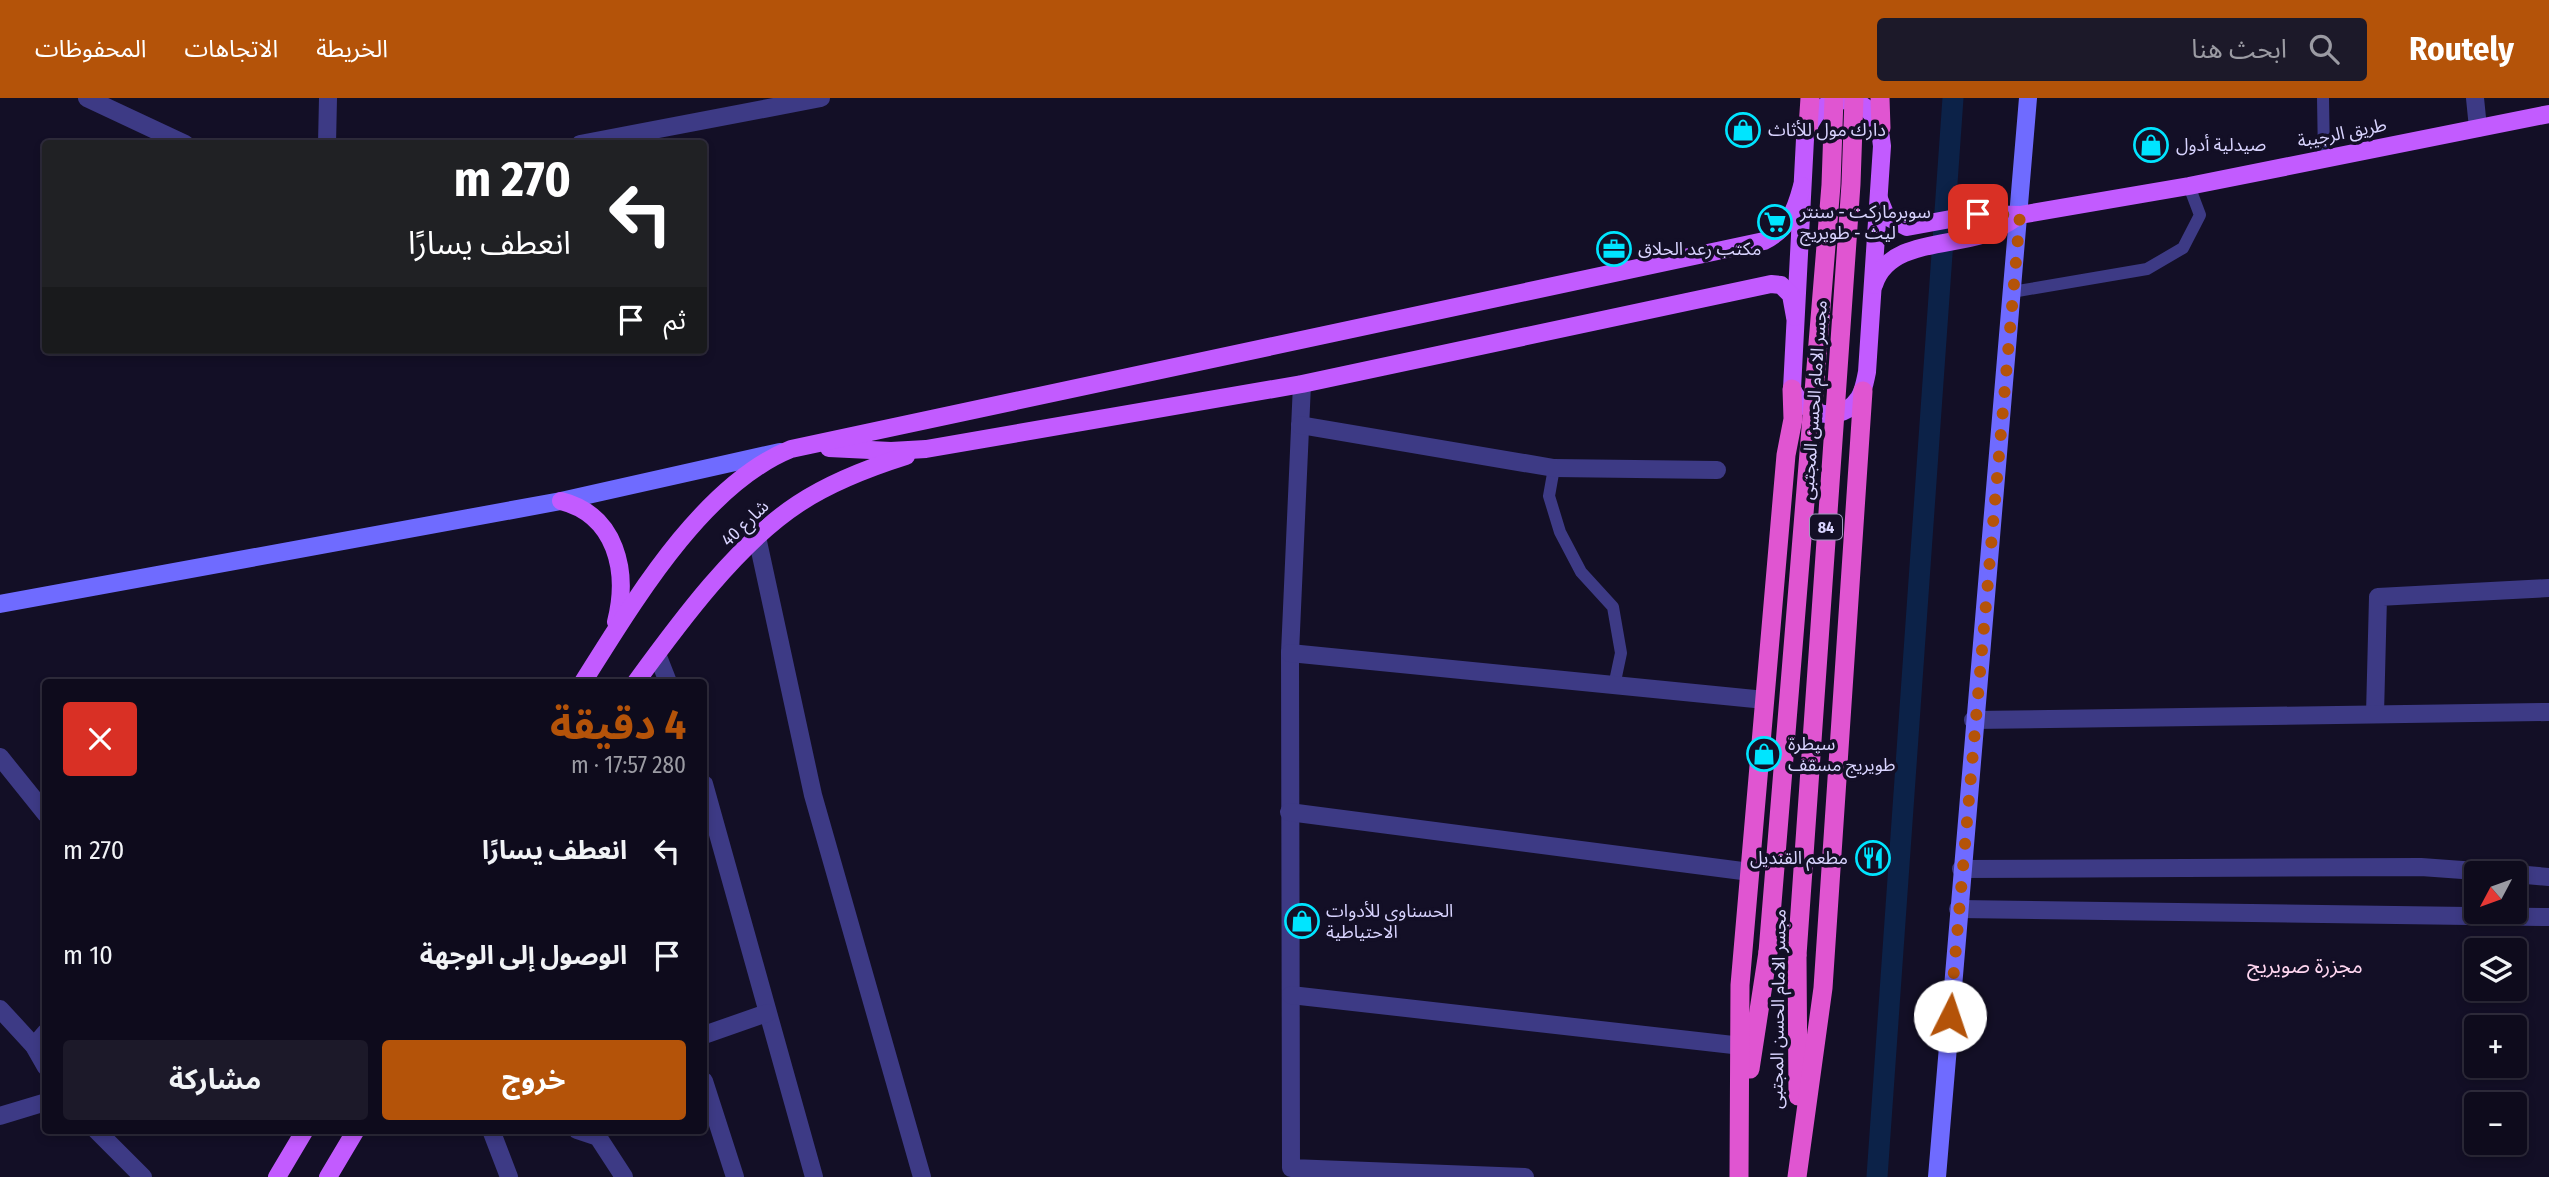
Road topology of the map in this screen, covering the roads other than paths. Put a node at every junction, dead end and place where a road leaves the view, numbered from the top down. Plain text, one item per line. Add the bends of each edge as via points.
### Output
1 (87, 98) edge
2 (328, 98) edge
3 (821, 98) edge
4 (1810, 98) edge
5 (1834, 98) edge
6 (1854, 98) edge
7 (1881, 98) edge
8 (2028, 98) edge
9 (2323, 98) edge
10 (2474, 98) edge
11 (2549, 114) edge
12 (1808, 128) junction
13 (1881, 128) junction
14 (2478, 128) junction
15 (176, 140) edge
16 (327, 140) edge
17 (601, 140) edge
18 (2324, 158) junction
19 (1802, 186) junction
20 (2189, 186) junction
21 (1878, 194) junction
22 (2020, 215) junction
23 (2012, 292) junction
24 (1872, 293) junction
25 (1795, 317) junction
26 (1301, 384) junction
27 (1793, 389) junction
28 (1863, 391) junction
29 (1300, 425) junction
30 (791, 449) junction
31 (926, 449) junction
32 (1786, 455) junction
33 (1859, 456) junction
34 (1554, 468) junction
35 (1717, 470) dead end
36 (561, 500) junction
37 (757, 537) junction
38 (2549, 588) edge
39 (0, 604) edge
40 (612, 635) junction
41 (1290, 653) junction
42 (657, 654) junction
43 (585, 679) edge
44 (638, 679) edge
45 (667, 679) edge
46 (1614, 686) junction
47 (1765, 700) junction
48 (2549, 712) edge
49 (2375, 714) junction
50 (1973, 720) junction
51 (0, 757) edge
52 (707, 796) edge
53 (42, 809) edge
54 (1289, 812) junction
55 (1961, 869) junction
56 (2464, 870) edge
57 (1749, 872) junction
58 (2527, 875) edge
59 (2549, 877) edge
60 (1958, 909) junction
61 (2549, 917) edge
62 (1291, 995) junction
63 (0, 1009) edge
64 (767, 1013) junction
65 (707, 1034) edge
66 (42, 1037) edge
67 (34, 1046) junction
68 (1742, 1046) junction
69 (42, 1060) edge
70 (707, 1090) edge
71 (42, 1103) edge
72 (0, 1116) edge
73 (102, 1134) edge
74 (303, 1134) edge
75 (354, 1134) edge
76 (493, 1134) edge
77 (589, 1134) edge
78 (1741, 1153) junction
79 (1798, 1172) edge
80 (144, 1177) edge
81 (276, 1177) edge
82 (328, 1177) edge
83 (509, 1177) edge
84 (624, 1177) edge
85 (735, 1177) edge
86 (814, 1177) edge
87 (922, 1177) edge
88 (1525, 1177) edge
89 (1739, 1177) edge
90 (1937, 1177) edge

1 - 15 street
2 - 16 street
3 - 17 street
4 - 12 highway
5 - 78 highway, مجسر الامام الحسن المجتبى / 84, bridge via 1825,267 1768,952
6 - 79 highway, مجسر الامام الحسن المجتبى / 84, bridge via 1797,955
7 - 13 highway
8 - 22 main road
9 - 18 lane
10 - 14 street
11 - 14 main road, طريق الرجيبة
12 - 13 main road via 1825,106 1841,100 1865,106
12 - 19 main road
13 - 21 main road
14 - 18 main road, طريق الرجيبة
18 - 20 main road, طريق الرجيبة
19 - 25 main road
19 - 30 main road via 1788,225 1765,241
20 - 22 main road, طريق الرجيبة
20 - 23 lane via 2200,215 2183,248 2147,269
21 - 22 main road via 1886,216 1907,228 1978,214
21 - 24 main road
22 - 23 main road
22 - 24 main road via 1982,235 1912,250 1884,269
23 - 50 main road
24 - 28 main road
25 - 26 main road via 1791,295 1781,285 1771,284
25 - 27 main road
26 - 29 street
26 - 31 main road
27 - 28 main road via 1803,405 1825,414 1848,409
27 - 32 highway
28 - 33 highway
29 - 34 street
29 - 41 street
30 - 31 main road
30 - 36 main road
30 - 40 main road, شارع 40 via 766,459 725,490
31 - 37 main road, شارع 40 via 837,481 800,502
32 - 33 highway via 1803,435 1827,429 1843,435
32 - 47 highway
33 - 79 highway via 1823,988
34 - 35 street
34 - 46 lane via 1549,496 1560,532 1581,572 1613,607 1621,653
36 - 39 main road
36 - 40 main road via 582,506 599,519 611,540 622,590
37 - 42 main road, شارع 40
37 - 87 street via 813,795
38 - 49 street via 2378,597
40 - 43 main road, شارع 40
41 - 46 street
41 - 54 street
42 - 44 main road, شارع 40
42 - 45 street
46 - 47 street
47 - 57 highway
48 - 49 street
49 - 50 street
50 - 55 main road
51 - 53 street
52 - 64 street
54 - 57 street
54 - 62 street
55 - 56 street
55 - 60 main road
57 - 68 highway via 1740,985
58 - 59 street
60 - 61 street
60 - 90 main road
62 - 68 street
62 - 88 street via 1291,1168
63 - 67 street
64 - 65 street
64 - 86 street
66 - 67 street
67 - 69 street
68 - 78 highway
70 - 85 street
71 - 72 street
73 - 80 street
74 - 81 main road
75 - 82 main road
76 - 83 street
77 - 84 street via 598,1137
78 - 89 highway, 84

